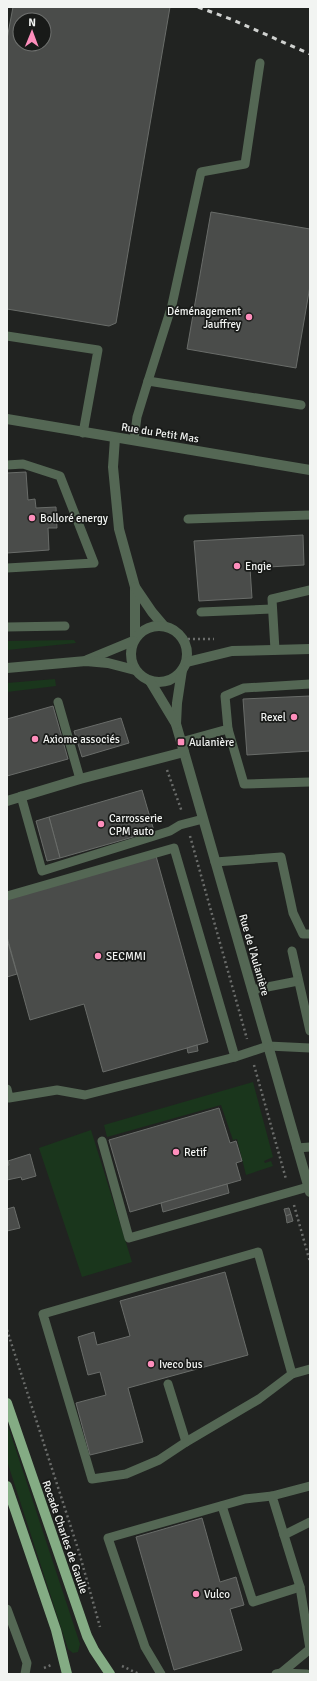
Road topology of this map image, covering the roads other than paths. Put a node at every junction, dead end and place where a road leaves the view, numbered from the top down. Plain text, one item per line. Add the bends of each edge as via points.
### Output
1 (260, 63) dead end
2 (7, 336) edge
3 (148, 381) junction
4 (301, 405) dead end
5 (7, 419) edge
6 (83, 432) junction
7 (115, 438) junction
8 (134, 440) junction
9 (7, 465) edge
10 (310, 470) edge
11 (310, 515) edge
12 (188, 519) dead end
13 (7, 568) edge
14 (135, 587) junction
15 (310, 590) edge
16 (272, 609) junction
17 (201, 612) dead end
18 (163, 625) junction
19 (66, 626) dead end
20 (7, 627) edge
21 (134, 640) junction
22 (310, 649) edge
23 (275, 650) junction
24 (86, 661) junction
25 (185, 666) junction
26 (7, 668) edge
27 (136, 670) junction
28 (150, 681) junction
29 (310, 684) edge
30 (58, 702) dead end
31 (176, 724) junction
32 (228, 729) junction
33 (183, 747) junction
34 (80, 779) junction
35 (310, 782) edge
36 (21, 796) junction
37 (7, 801) edge
38 (203, 819) junction
39 (215, 862) junction
40 (7, 896) edge
41 (310, 934) edge
42 (292, 951) dead end
43 (298, 981) junction
44 (252, 990) junction
45 (310, 1031) edge
46 (268, 1046) junction
47 (310, 1048) edge
48 (235, 1057) junction
49 (7, 1089) edge
50 (102, 1141) dead end
51 (310, 1147) edge
52 (297, 1148) junction
53 (309, 1189) edge
54 (310, 1369) edge
55 (292, 1374) junction
56 (168, 1384) dead end
57 (7, 1403) edge
58 (186, 1442) junction
59 (7, 1486) edge
60 (310, 1486) edge
61 (272, 1496) junction
62 (222, 1506) junction
63 (310, 1522) edge
64 (284, 1535) junction
65 (300, 1587) junction
66 (7, 1609) edge
67 (278, 1673) edge
68 (25, 1674) edge
69 (67, 1674) edge
70 (110, 1674) edge
71 (161, 1674) edge
72 (307, 1674) edge

1 - 3 lane via 245,164 201,172 172,305
2 - 6 lane via 98,350
3 - 4 lane
3 - 8 lane
5 - 6 street, Rue du Petit Mas
6 - 7 street, Rue du Petit Mas
7 - 8 street, Rue du Petit Mas
7 - 14 street via 113,467 119,529
8 - 10 street, Rue du Petit Mas
9 - 13 lane via 23,464 60,476 94,563
11 - 12 lane
14 - 18 street
14 - 21 street
15 - 16 lane via 272,599
16 - 17 lane
16 - 23 lane
18 - 21 street via 147,628
18 - 25 street via 176,631 186,642 188,652
19 - 20 lane
21 - 24 street
21 - 27 street via 130,651
22 - 23 street
23 - 25 street via 232,651
24 - 26 street
24 - 27 street
25 - 28 street via 176,677 168,681
25 - 31 street, Rue de l'Aulanière via 177,703
27 - 28 street
28 - 31 street, Rue de l'Aulanière
29 - 32 lane via 244,688 225,696
30 - 34 lane
31 - 33 street, Rue de l'Aulanière
32 - 33 lane
32 - 35 lane via 244,784
33 - 34 street via 163,758
33 - 38 street, Rue de l'Aulanière
34 - 36 street
36 - 37 street
36 - 38 lane via 42,871
38 - 39 street, Rue de l'Aulanière
39 - 41 lane via 281,857 293,913 303,934
39 - 44 street, Rue de l'Aulanière
40 - 48 lane via 174,848
42 - 43 lane
43 - 44 lane
43 - 45 lane
44 - 46 street, Rue de l'Aulanière
46 - 47 lane
46 - 48 lane
46 - 52 street, Rue de l'Aulanière
48 - 49 lane via 86,1095 57,1090 9,1098
50 - 53 lane via 129,1238
51 - 52 lane
52 - 53 street, Rue de l'Aulanière
54 - 55 lane
55 - 58 lane via 259,1399
55 - 58 lane via 258,1252 43,1314 92,1479 126,1474 159,1460
56 - 58 lane
57 - 70 main road, Rocade Charles de Gaulle via 87,1636
59 - 69 main road via 56,1630
60 - 61 lane
61 - 62 lane via 245,1499
61 - 64 lane
62 - 65 lane via 253,1602
62 - 71 lane via 108,1538 145,1647
63 - 64 lane
64 - 65 lane
65 - 67 lane via 310,1649
66 - 68 lane via 28,1663
67 - 72 lane

